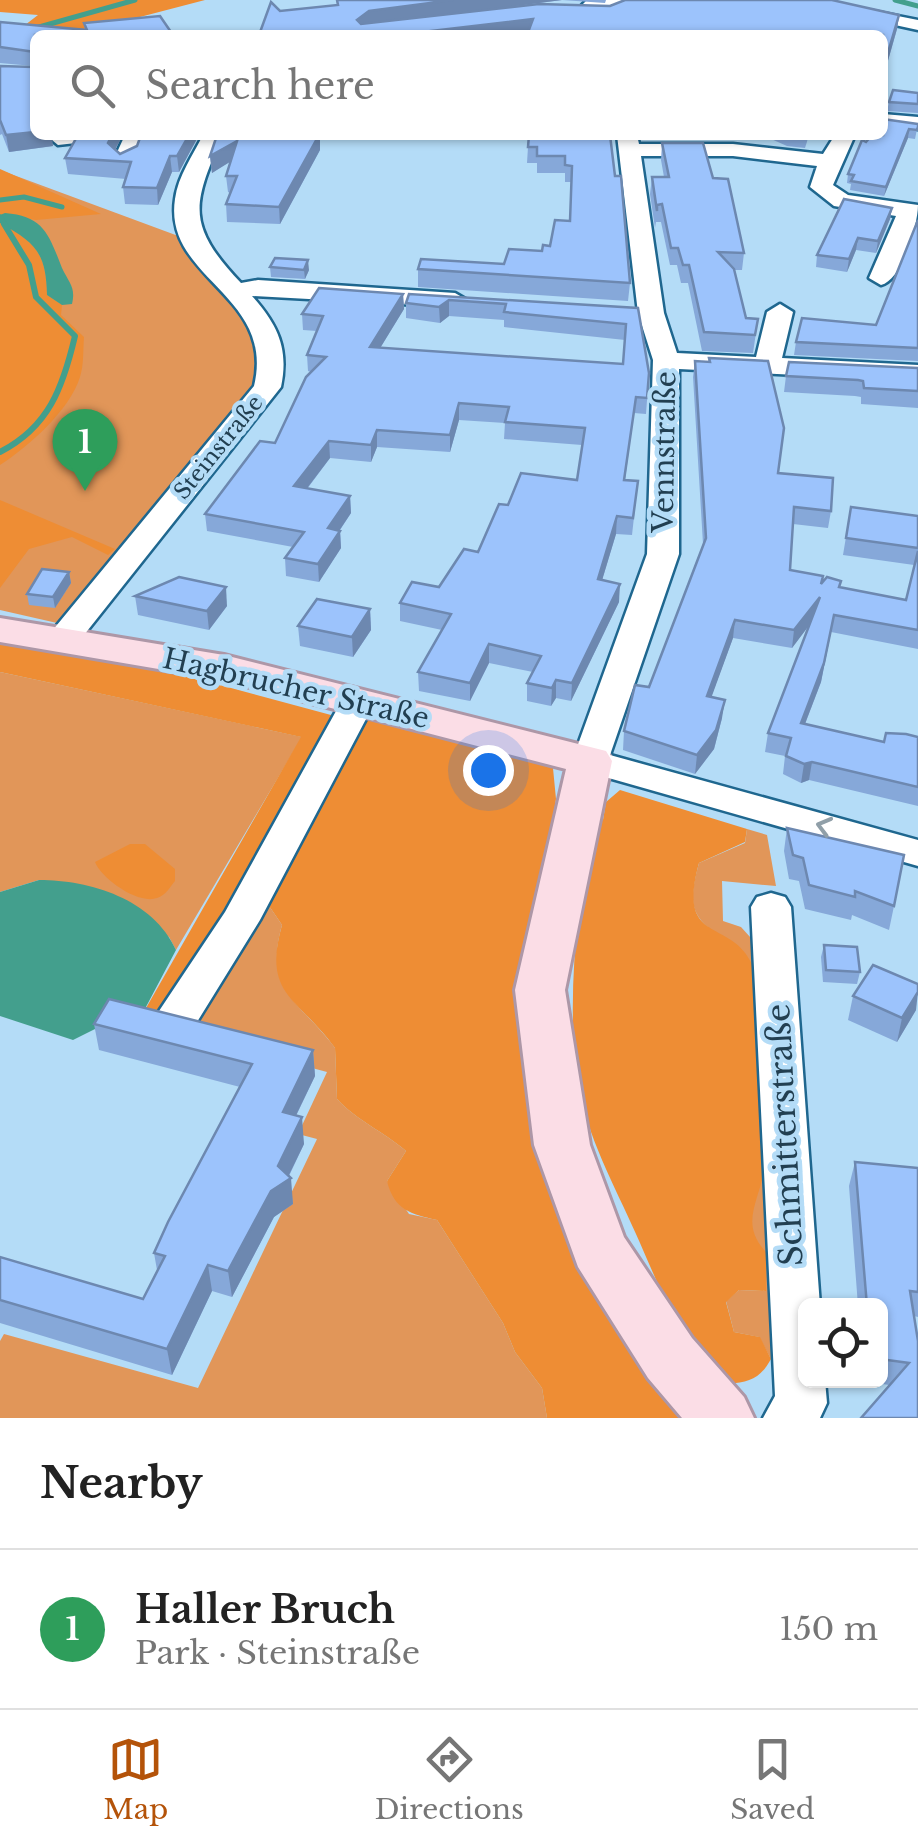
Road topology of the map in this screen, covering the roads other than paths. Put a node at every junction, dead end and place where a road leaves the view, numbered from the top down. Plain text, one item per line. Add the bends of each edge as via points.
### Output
1 (789, 0) edge
2 (616, 8) edge
3 (562, 9) edge
4 (918, 26) edge
5 (888, 120) edge
6 (918, 123) edge
7 (134, 140) edge
8 (211, 140) edge
9 (842, 140) edge
10 (628, 143) edge
11 (124, 161) edge
12 (829, 161) junction
13 (914, 212) edge
14 (881, 278) dead end
15 (234, 292) junction
16 (474, 302) edge
17 (780, 312) dead end
18 (666, 360) junction
19 (768, 365) junction
20 (918, 372) edge
21 (0, 630) edge
22 (64, 638) junction
23 (358, 702) junction
24 (590, 760) junction
25 (918, 853) edge
26 (771, 907) dead end
27 (174, 1022) edge
28 (722, 1418) edge
29 (790, 1418) edge

1 - 4 street
2 - 3 street
5 - 6 street
7 - 11 street
8 - 15 street, Steinstraße via 184,203 194,242
9 - 12 street
10 - 12 street
10 - 18 street, Vennstraße via 641,313
12 - 13 street via 821,187 832,196
13 - 14 street
15 - 16 street via 258,287
15 - 22 street, Steinstraße via 267,331 276,353 267,387
17 - 19 street
18 - 19 street
18 - 24 street, Vennstraße via 663,554
19 - 20 street
21 - 22 main road, Hagbrucher Straße
22 - 23 main road, Hagbrucher Straße
23 - 24 main road, Hagbrucher Straße
23 - 27 street via 240,920
25 -> 24 street
24 - 28 main road via 540,990 562,1145 598,1249 670,1358
26 - 29 street, Schmitterstraße via 801,1403

